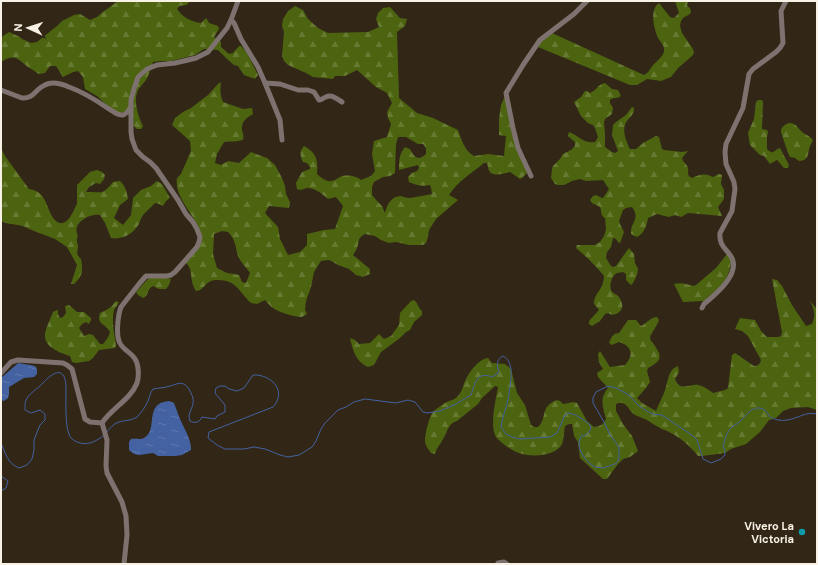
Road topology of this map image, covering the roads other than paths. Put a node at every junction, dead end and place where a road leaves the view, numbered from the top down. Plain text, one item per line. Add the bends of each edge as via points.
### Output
1 (238, 1) edge
2 (587, 1) edge
3 (786, 1) edge
4 (231, 20) junction
5 (265, 83) junction
6 (1, 90) edge
7 (342, 102) dead end
8 (131, 104) junction
9 (282, 140) dead end
10 (532, 176) dead end
11 (702, 308) dead end
12 (1, 372) edge
13 (103, 425) junction
14 (498, 563) dead end
15 (124, 564) edge
16 (507, 564) edge

1 - 4 street
2 - 10 street via 565,22 540,40 506,93 518,148
3 - 11 street via 782,11 781,46 749,74 743,108 726,144 726,164 734,182 734,189 732,211 720,235 723,248 733,260 733,267 728,281
4 - 5 street
4 - 8 street via 205,54 181,62 158,65 143,72 138,77
5 - 7 street via 308,90 314,92 319,100 328,96
5 - 9 street via 280,120
6 - 8 street via 28,98 44,85 56,83 94,98 122,115 128,111
8 - 13 street via 131,132 136,150 156,168 193,222 200,237 197,247 175,272 167,276 146,276 121,308 118,318 118,340 135,359 138,381 123,402 105,419
12 - 13 street via 18,360 67,365 74,373 85,419
13 - 15 street via 108,444 107,473 126,516
14 - 16 street

